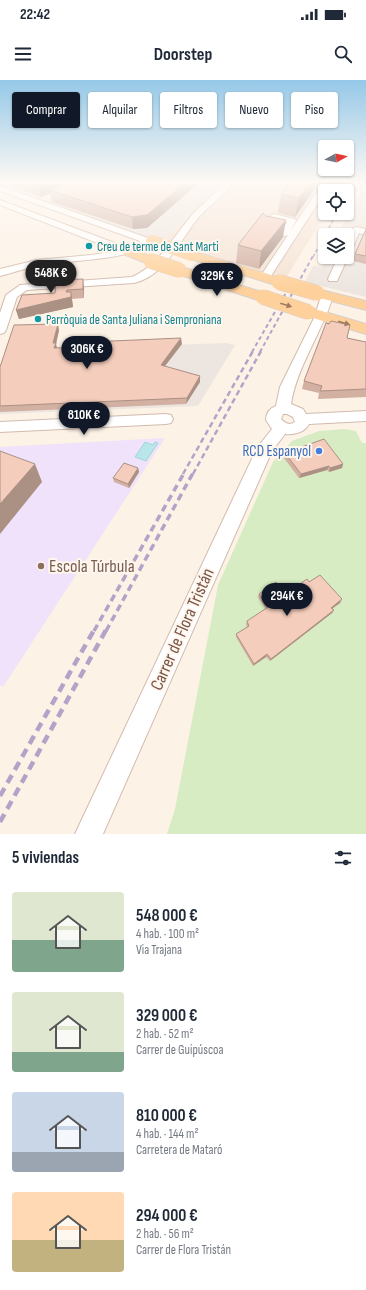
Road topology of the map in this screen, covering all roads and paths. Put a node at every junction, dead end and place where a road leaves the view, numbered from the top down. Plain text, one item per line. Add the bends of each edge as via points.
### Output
1 (42, 218) edge
2 (86, 218) edge
3 (195, 218) edge
4 (304, 218) edge
5 (366, 232) edge
6 (131, 234) junction
7 (354, 234) edge
8 (149, 241) junction
9 (111, 244) junction
10 (128, 251) junction
11 (99, 257) junction
12 (145, 259) junction
13 (60, 260) junction
14 (340, 264) edge
15 (0, 273) edge
16 (265, 278) junction
17 (333, 279) dead end
18 (322, 294) junction
19 (364, 306) edge
20 (315, 314) junction
21 (366, 329) edge
22 (0, 330) edge
23 (366, 416) edge
24 (166, 418) dead end
25 (282, 418) junction
26 (302, 419) junction
27 (0, 427) edge
28 (89, 834) edge

1 - 9 street
2 - 6 street
3 - 22 street via 143,277 134,280 24,287 16,291
4 - 16 street
5 - 7 street via 356,230
6 - 8 street
6 - 9 street
8 - 10 street
8 - 16 main road, bridge
9 - 10 street
9 - 13 street
10 - 11 street
10 - 12 main road
11 - 12 street
11 - 13 street
12 -> 20 main road, bridge
13 - 15 street
14 - 17 street
16 - 18 main road, bridge
18 - 19 main road
18 - 20 street
20 -> 21 main road
20 - 25 street via 287,387
23 - 26 street
24 - 27 street
25 - 26 street via 294,411 300,414
25 - 26 street via 288,430 302,424
25 - 28 street, Carrer de Flora Tristán via 265,448

